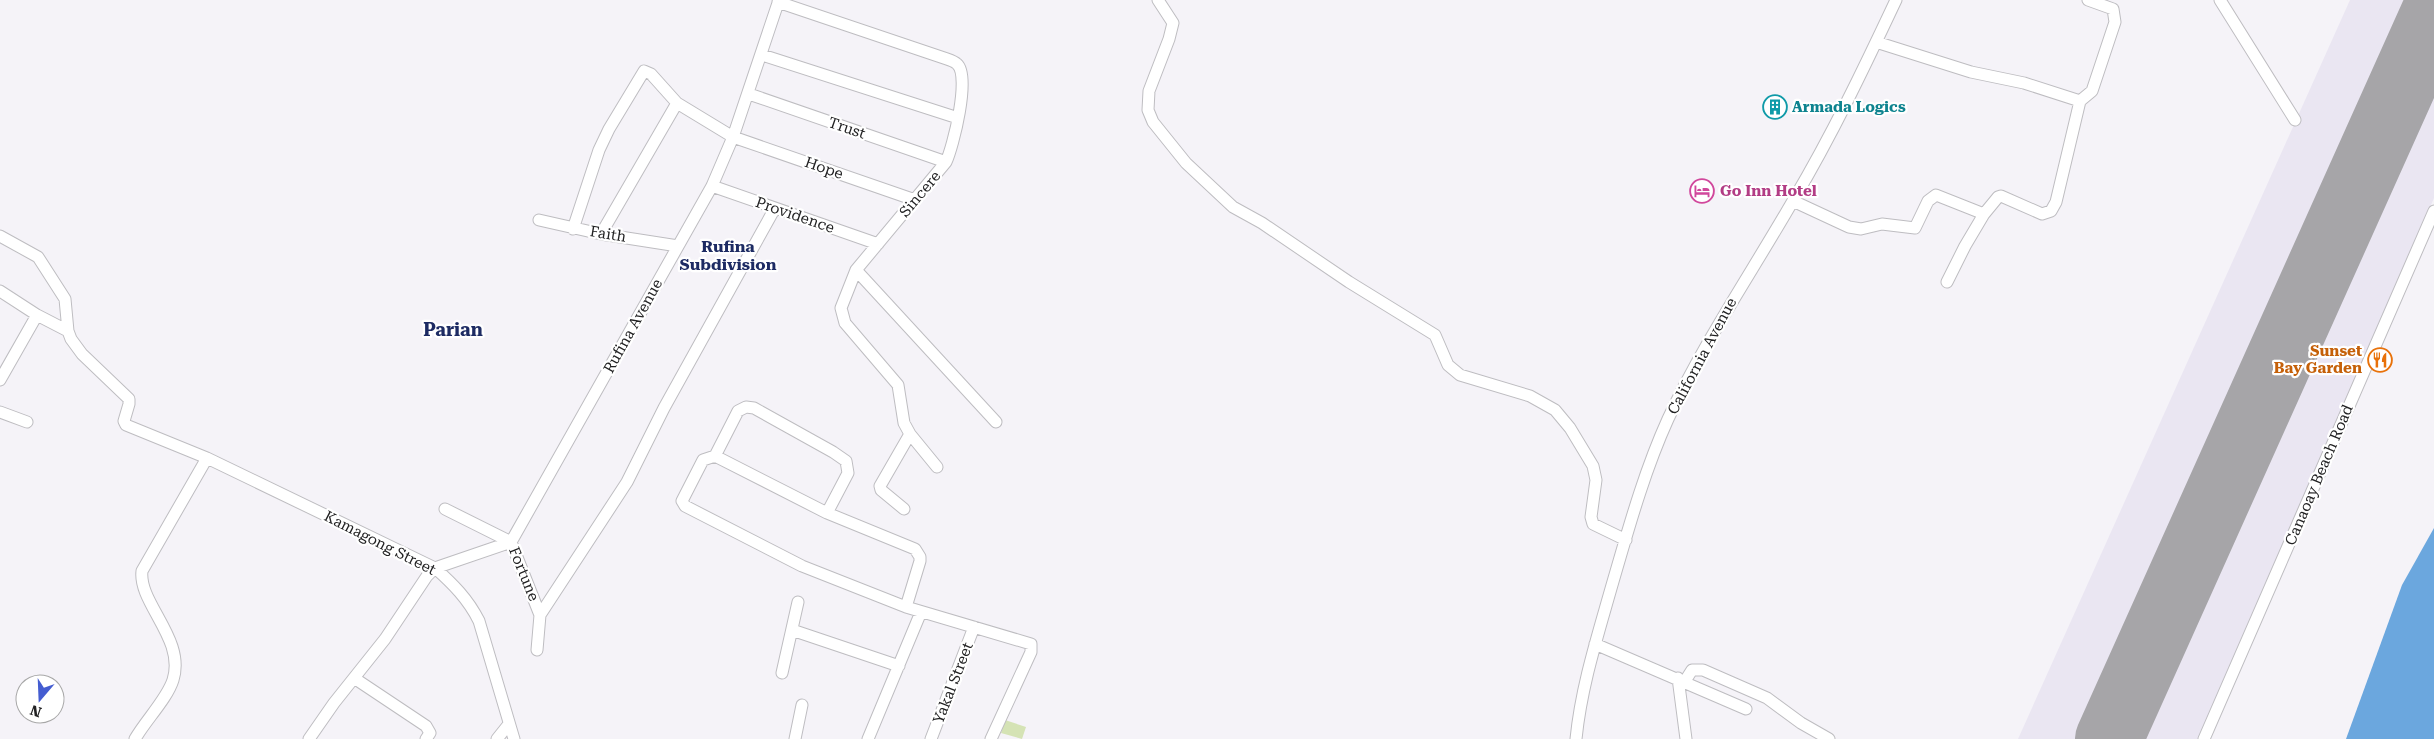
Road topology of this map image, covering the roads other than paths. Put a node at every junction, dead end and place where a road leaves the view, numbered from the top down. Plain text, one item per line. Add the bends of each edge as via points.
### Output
1 (1158, 0) edge
2 (1896, 0) edge
3 (2088, 0) edge
4 (2220, 0) edge
5 (779, 1) edge
6 (1876, 42) junction
7 (762, 56) junction
8 (749, 94) junction
9 (2080, 101) junction
10 (677, 103) junction
11 (958, 118) junction
12 (2295, 120) dead end
13 (733, 137) junction
14 (946, 162) junction
15 (712, 186) junction
16 (915, 200) junction
17 (1793, 201) junction
18 (775, 208) junction
19 (2434, 211) edge
20 (1984, 214) junction
21 (539, 220) dead end
22 (573, 228) junction
23 (601, 234) junction
24 (0, 236) edge
25 (878, 244) junction
26 (678, 246) junction
27 (856, 270) junction
28 (1947, 282) dead end
29 (0, 291) edge
30 (37, 315) junction
31 (68, 331) junction
32 (0, 380) edge
33 (0, 412) edge
34 (27, 422) dead end
35 (996, 422) dead end
36 (910, 434) junction
37 (715, 456) junction
38 (207, 458) junction
39 (937, 466) dead end
40 (904, 509) dead end
41 (445, 510) dead end
42 (826, 513) junction
43 (1626, 540) junction
44 (511, 542) junction
45 (435, 568) junction
46 (798, 602) dead end
47 (906, 607) junction
48 (921, 612) junction
49 (540, 615) junction
50 (974, 627) junction
51 (792, 630) junction
52 (1595, 644) junction
53 (537, 650) dead end
54 (898, 666) junction
55 (782, 674) dead end
56 (354, 678) junction
57 (1681, 680) junction
58 (802, 705) dead end
59 (1746, 709) dead end
60 (509, 724) junction
61 (135, 739) edge
62 (309, 739) edge
63 (426, 739) edge
64 (497, 739) edge
65 (514, 739) edge
66 (795, 739) edge
67 (868, 739) edge
68 (931, 739) edge
69 (991, 739) edge
70 (1576, 739) edge
71 (1686, 739) edge
72 (1829, 739) edge
73 (2204, 739) edge

1 - 43 street via 1172,23 1149,91 1148,110 1153,122 1186,164 1233,207 1435,334 1448,365 1460,375 1530,396 1555,410 1593,466 1596,480 1590,517 1593,524
2 - 6 street, California Avenue
3 - 9 street via 2113,9 2115,22 2092,91
4 - 12 street
5 - 7 street, Rufina Avenue
5 - 11 street, Sincere via 957,64 963,80
6 - 9 street
6 - 17 street, California Avenue via 1829,138
7 - 8 street, Rufina Avenue
7 - 11 street
8 - 13 street, Rufina Avenue
8 - 14 street, Trust
9 - 20 street via 2056,202 2051,211 2042,214 2001,196
10 - 13 street, Hope
10 - 22 street, Hope via 651,74 642,74 599,150
10 - 23 street
11 - 14 street, Sincere
13 - 15 street, Rufina Avenue
13 - 16 street, Hope
14 - 16 street, Sincere
15 - 18 street, Providence
15 - 26 street, Rufina Avenue
16 - 25 street, Sincere
17 - 20 street via 1861,229 1882,224 1915,228 1928,201 1936,195
17 - 43 street, California Avenue via 1734,295 1668,420
18 - 25 street, Providence
18 - 49 street via 664,408 627,482
19 - 73 street, Canaoay Beach Road
20 - 28 street
21 - 22 street, Faith
22 - 23 street, Faith
23 - 26 street, Faith
24 - 31 street via 38,257 65,299
25 - 27 street, Sincere
26 - 44 street, Rufina Avenue
27 - 35 street
27 - 36 street, Sincere via 841,308 842,318 898,385 904,423
29 - 30 street
30 - 31 street
30 - 32 street
31 - 38 street, Kamagong Street via 82,354 129,398 126,425
33 - 34 street
36 - 39 street, Sincere
36 - 40 street via 880,486
37 - 42 street
37 - 42 street via 738,412 746,407 754,408 846,462 848,473
37 - 47 street via 703,460 693,476 683,497 685,506 802,566
38 - 45 street, Kamagong Street
38 - 61 street via 142,572 143,587 170,641 174,675 170,687
41 - 44 street, Fortune
42 - 47 street via 915,549 920,561
43 - 52 street, California Avenue
44 - 45 street
44 - 49 street, Fortune
45 - 56 street via 372,658
45 - 60 street, Kamagong Street via 472,606
46 - 51 street
47 - 48 street
48 - 50 street
48 - 54 street
49 - 53 street, Fortune
50 - 68 street, Yakal Street
50 - 69 street via 1027,642 1032,647
51 - 54 street
51 - 55 street
52 - 57 street
52 - 70 street, California Avenue via 1581,700
54 - 67 street
56 - 62 street
56 - 63 street via 426,726 430,732
57 - 59 street
57 - 71 street
57 - 72 street via 1692,670 1703,670 1767,698
58 - 66 street
60 - 64 street
60 - 65 street, Kamagong Street

